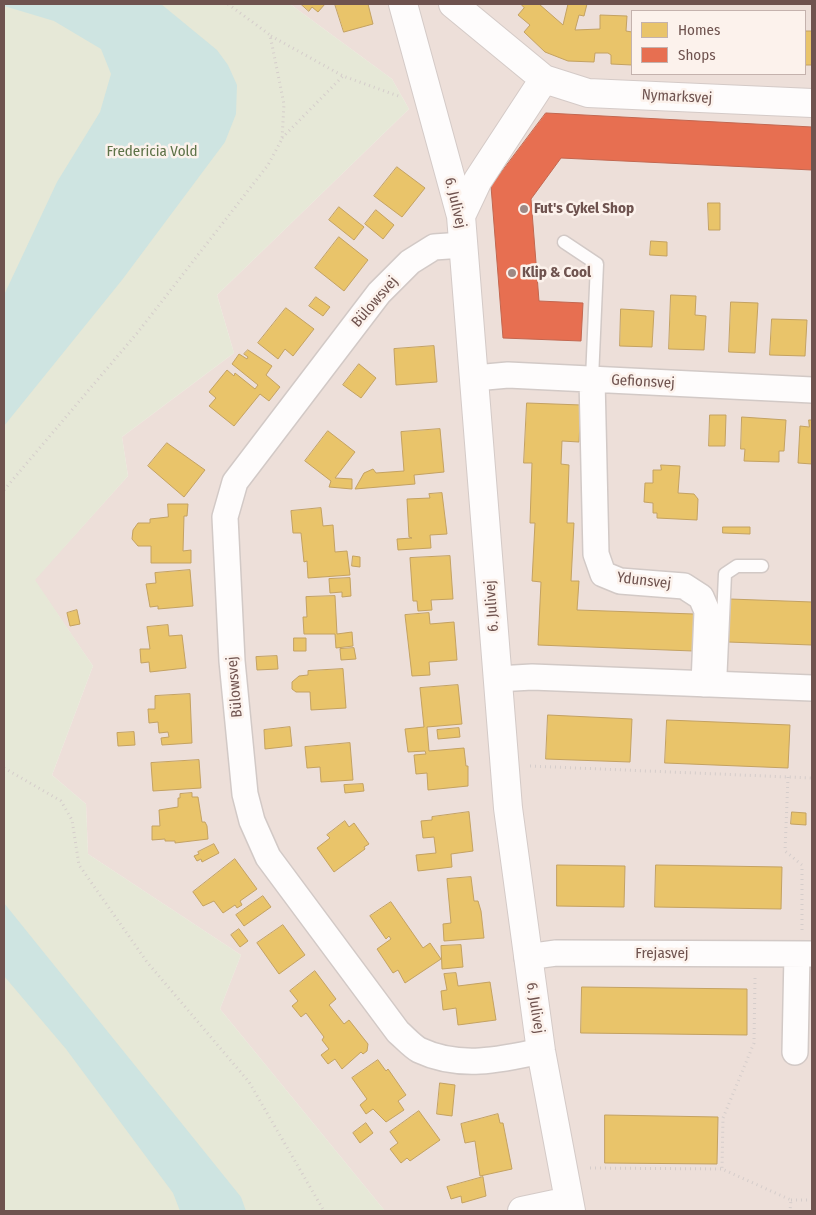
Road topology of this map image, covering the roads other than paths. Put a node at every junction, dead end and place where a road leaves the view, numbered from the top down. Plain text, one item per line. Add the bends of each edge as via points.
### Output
1 (403, 4) edge
2 (453, 4) edge
3 (544, 79) junction
4 (812, 103) edge
5 (461, 216) junction
6 (564, 242) dead end
7 (463, 245) junction
8 (474, 378) junction
9 (592, 379) junction
10 (812, 390) edge
11 (762, 566) dead end
12 (497, 680) junction
13 (712, 684) junction
14 (812, 688) edge
15 (804, 954) edge
16 (527, 957) junction
17 (541, 1051) junction
18 (795, 1052) dead end
19 (570, 1206) edge
20 (522, 1211) edge

1 - 5 street, 6. Julivej
2 - 3 street
3 - 4 street, Nymarksvej via 588,93
3 - 5 street via 478,180
5 - 7 street, 6. Julivej
6 - 9 lane via 597,264
7 - 8 street, 6. Julivej
7 - 17 street, Bülowsvej via 434,247 410,262 379,293 235,482 225,517 232,661 242,766 252,821 268,857 398,1032 417,1049 445,1059 477,1062
8 - 9 street, Gefionsvej via 508,374
8 - 12 street, 6. Julivej
9 - 10 street, Gefionsvej
9 - 13 street, Ydunsvej via 596,554 602,574 620,581 684,586 701,596 707,611
11 - 13 lane via 737,566 725,574
12 - 13 street via 532,677
12 - 16 street, 6. Julivej
13 - 14 street
15 - 16 street, Frejasvej via 556,953
15 - 18 street
16 - 17 street, 6. Julivej
17 - 19 street, 6. Julivej
19 - 20 street

